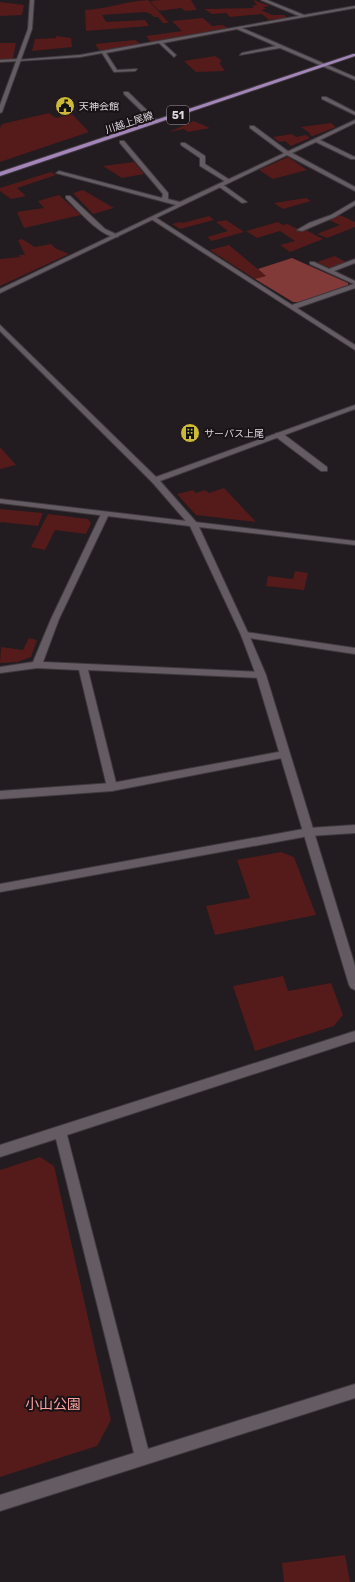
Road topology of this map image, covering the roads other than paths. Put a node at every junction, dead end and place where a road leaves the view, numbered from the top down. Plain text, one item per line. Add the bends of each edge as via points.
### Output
1 (32, 0) edge
2 (262, 0) edge
3 (355, 7) edge
4 (303, 16) junction
5 (237, 28) junction
6 (160, 42) junction
7 (280, 47) junction
8 (103, 52) junction
9 (242, 54) dead end
10 (355, 55) edge
11 (174, 56) dead end
12 (18, 60) junction
13 (0, 61) edge
14 (324, 66) junction
15 (135, 70) dead end
16 (355, 79) edge
17 (126, 93) dead end
18 (324, 98) dead end
19 (0, 112) edge
20 (355, 114) edge
21 (355, 121) edge
22 (156, 122) junction
23 (252, 127) dead end
24 (316, 140) junction
25 (122, 142) dead end
26 (183, 144) dead end
27 (287, 153) junction
28 (353, 158) dead end
29 (60, 173) dead end
30 (0, 174) edge
31 (228, 181) junction
32 (220, 185) junction
33 (355, 189) edge
34 (68, 197) dead end
35 (165, 200) junction
36 (244, 202) dead end
37 (355, 203) edge
38 (180, 204) junction
39 (153, 218) junction
40 (300, 230) dead end
41 (116, 236) junction
42 (355, 261) edge
43 (312, 263) dead end
44 (329, 271) junction
45 (355, 284) edge
46 (0, 291) edge
47 (292, 307) junction
48 (0, 327) edge
49 (355, 348) edge
50 (355, 407) edge
51 (279, 435) junction
52 (324, 469) dead end
53 (155, 480) junction
54 (0, 501) edge
55 (105, 514) junction
56 (194, 525) junction
57 (355, 543) edge
58 (245, 635) junction
59 (355, 651) edge
60 (37, 665) junction
61 (84, 667) junction
62 (0, 670) edge
63 (261, 675) junction
64 (284, 755) junction
65 (112, 787) junction
66 (0, 795) edge
67 (355, 829) edge
68 (309, 832) junction
69 (0, 888) edge
70 (355, 985) edge
71 (355, 1036) edge
72 (60, 1131) junction
73 (0, 1151) edge
74 (355, 1390) edge
75 (143, 1458) junction
76 (0, 1504) edge

1 - 12 street via 30,29
2 - 4 street
3 - 4 street
4 - 5 street
5 - 6 street
5 - 7 street
6 - 8 street
6 - 11 street
7 - 9 street
7 - 14 street
8 - 12 street
8 - 15 street via 116,71
10 - 14 main road, 川越上尾線 / 51
12 - 13 street
12 - 19 street
14 - 16 street
14 - 22 main road, 川越上尾線 / 51
17 - 22 street
18 - 20 street
21 - 24 street
22 - 30 main road, 川越上尾線 / 51
23 - 27 street
24 - 27 street
24 - 28 street
25 - 35 street via 166,194
26 - 31 street via 203,157 202,165
27 - 31 street
27 - 33 street
29 - 35 street
31 - 32 street
32 - 36 street
32 - 38 street
34 - 41 street via 103,230
35 - 38 street
37 - 40 street
38 - 39 street
39 - 41 street
39 - 47 street
41 - 46 street
42 - 44 street
43 - 44 street
44 - 45 street
45 - 47 street
47 - 49 street
48 - 53 street
50 - 51 street
51 - 52 street
51 - 53 street
53 - 56 street
54 - 55 street
55 - 56 street
55 - 60 street via 55,619
56 - 57 street
56 - 58 street
58 - 59 street
58 - 63 street
60 - 61 street
60 - 62 street
61 - 63 street
61 - 65 street
63 - 64 street
64 - 65 street
64 - 68 street
65 - 66 street
67 - 68 street
68 - 69 street
68 - 70 street
71 - 72 street
72 - 73 street
72 - 75 street
74 - 75 street
75 - 76 street

